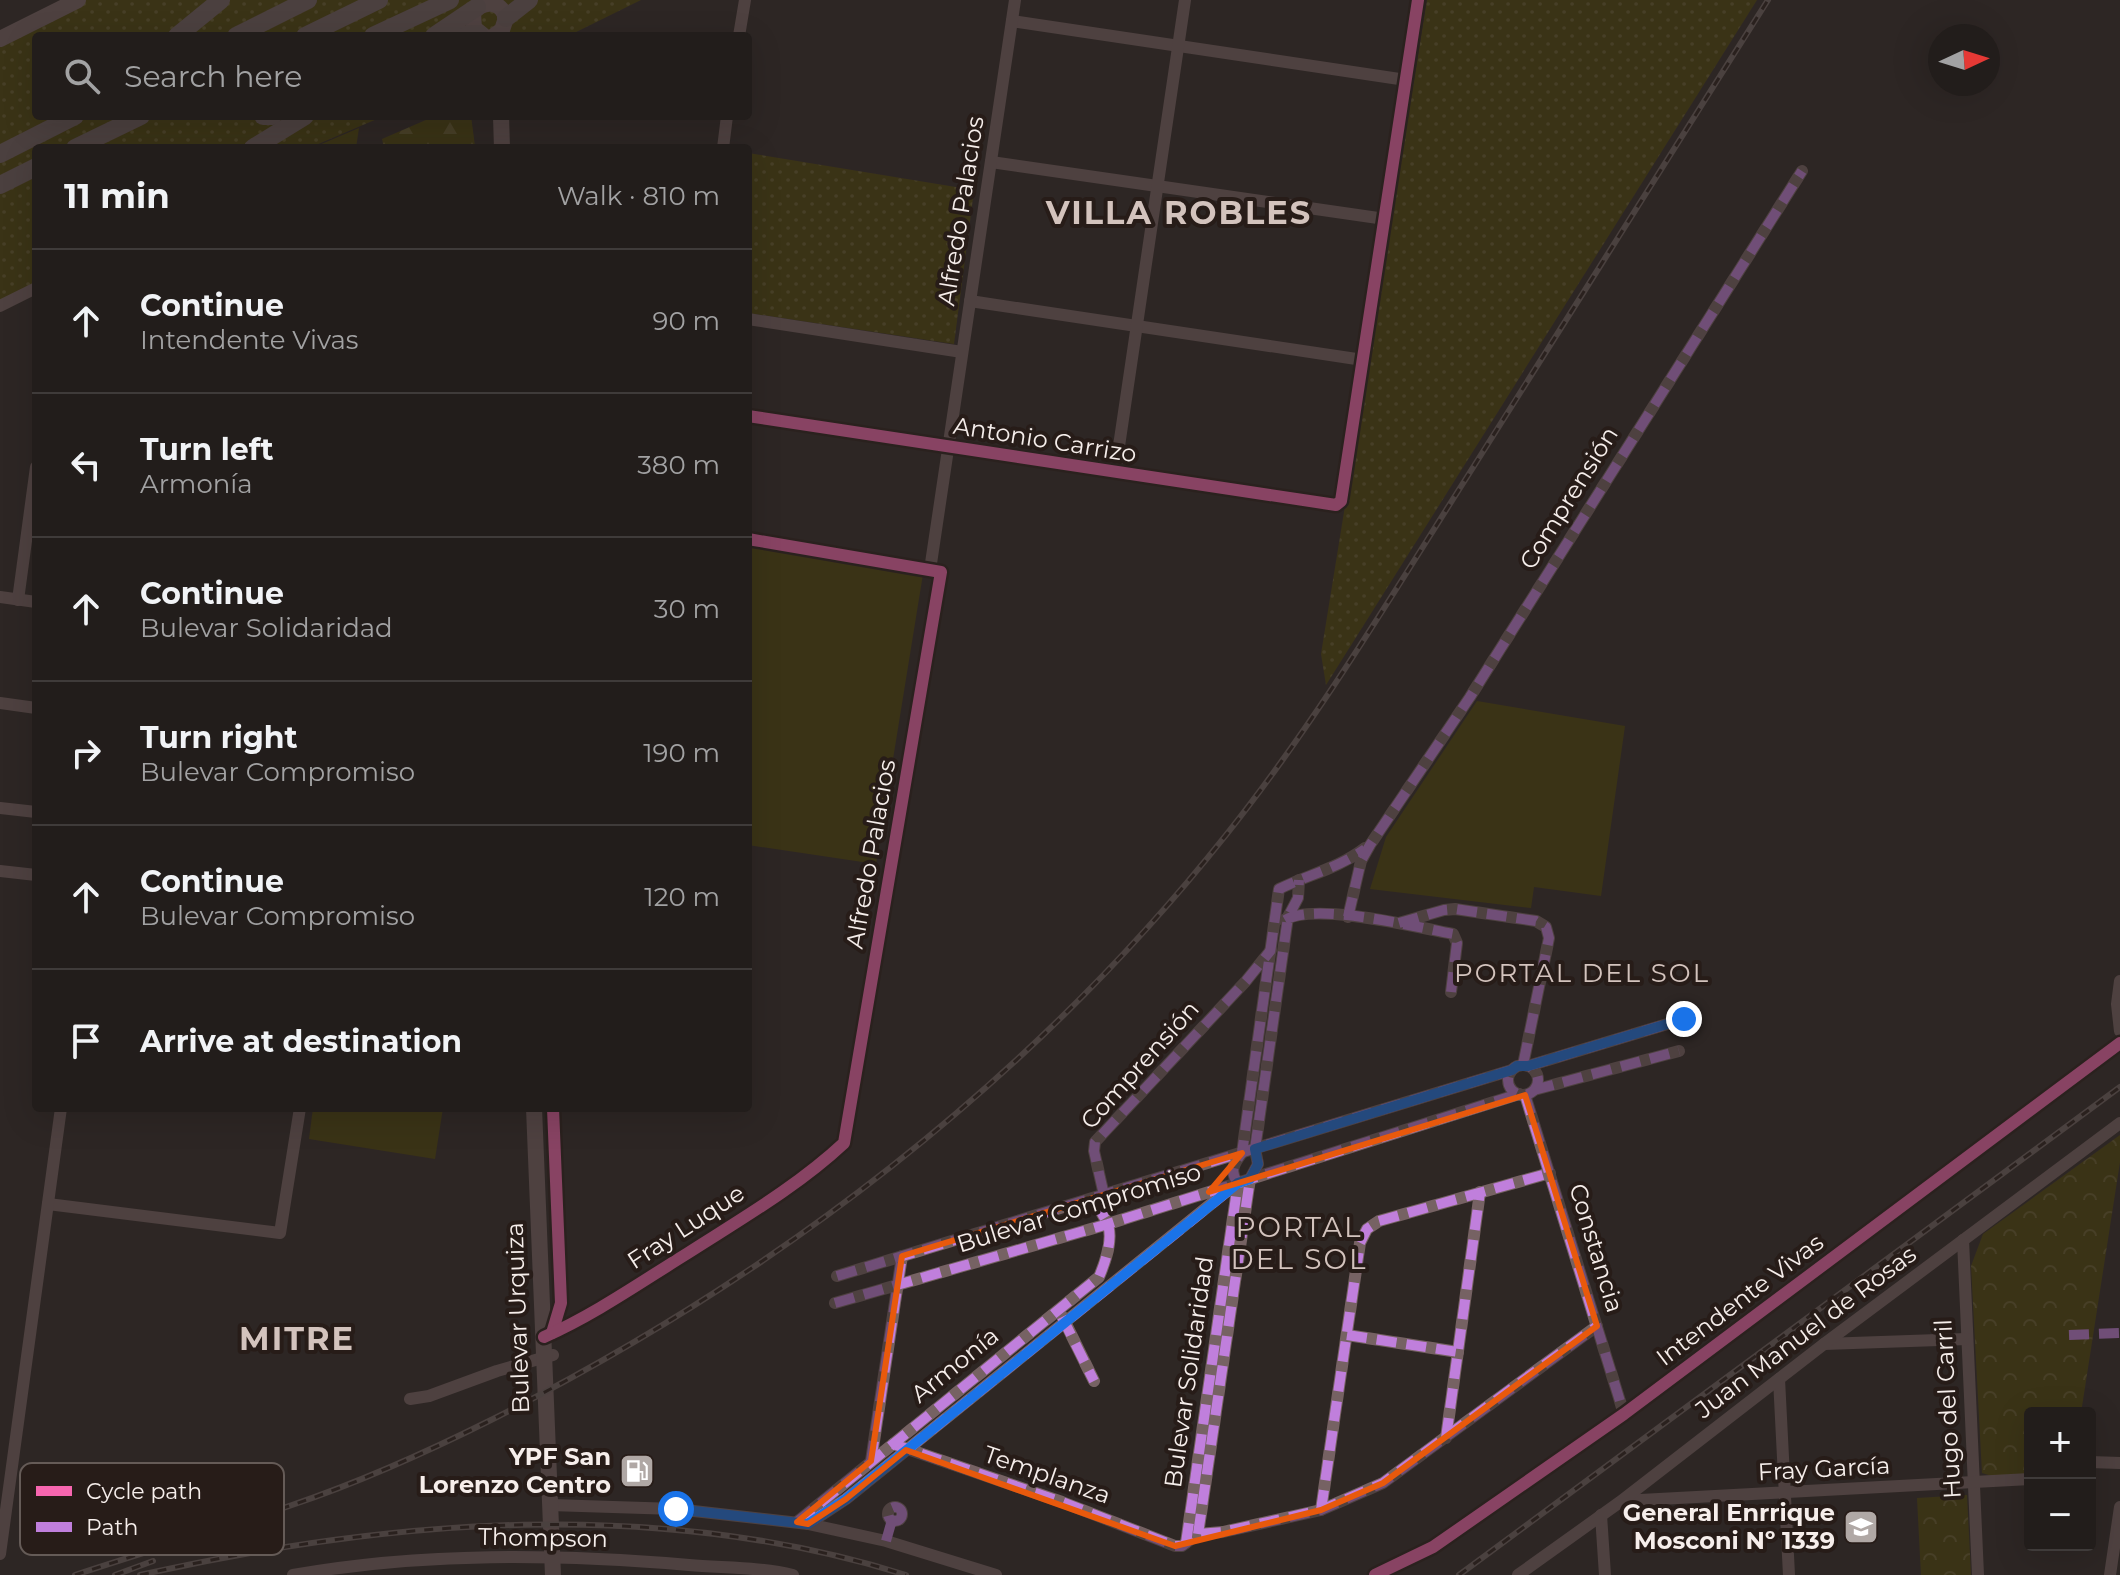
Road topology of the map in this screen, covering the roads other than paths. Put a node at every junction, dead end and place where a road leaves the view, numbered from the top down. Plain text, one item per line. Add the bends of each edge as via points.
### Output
1 (78, 0) edge
2 (221, 0) edge
3 (308, 0) edge
4 (379, 0) edge
5 (450, 0) edge
6 (529, 0) edge
7 (745, 0) edge
8 (1015, 0) edge
9 (1185, 0) edge
10 (1418, 0) edge
11 (480, 4) edge
12 (1012, 21) junction
13 (494, 27) edge
14 (182, 32) edge
15 (244, 32) edge
16 (313, 32) edge
17 (382, 32) edge
18 (441, 32) edge
19 (461, 32) edge
20 (740, 32) edge
21 (0, 39) edge
22 (1178, 46) junction
23 (1406, 80) junction
24 (53, 120) edge
25 (67, 120) edge
26 (133, 120) edge
27 (498, 120) edge
28 (726, 120) edge
29 (280, 122) edge
30 (29, 139) junction
31 (83, 144) edge
32 (257, 144) edge
33 (499, 144) edge
34 (724, 144) edge
35 (0, 154) edge
36 (991, 162) junction
37 (32, 169) edge
38 (1802, 171) dead end
39 (32, 183) edge
40 (0, 185) edge
41 (1157, 186) junction
42 (0, 193) edge
43 (1385, 219) junction
44 (32, 290) edge
45 (970, 301) junction
46 (0, 306) edge
47 (752, 320) edge
48 (1137, 326) junction
49 (962, 352) junction
50 (1363, 360) junction
51 (752, 417) edge
52 (948, 448) junction
53 (1115, 473) junction
54 (32, 497) edge
55 (752, 540) edge
56 (935, 571) junction
57 (0, 597) edge
58 (18, 600) junction
59 (32, 602) edge
60 (0, 703) edge
61 (32, 707) edge
62 (0, 808) edge
63 (32, 812) edge
64 (1370, 845) junction
65 (0, 871) edge
66 (32, 875) edge
67 (1299, 880) junction
68 (1288, 917) junction
69 (1348, 917) junction
70 (1399, 923) junction
71 (1275, 926) junction
72 (1271, 950) junction
73 (2120, 981) edge
74 (1451, 992) dead end
75 (1684, 1019) dead end
76 (2120, 1031) edge
77 (2120, 1043) edge
78 (1679, 1051) dead end
79 (1521, 1067) junction
80 (1526, 1093) junction
81 (60, 1112) edge
82 (299, 1112) edge
83 (534, 1112) edge
84 (543, 1112) edge
85 (2120, 1123) edge
86 (844, 1143) joint
87 (1248, 1151) junction
88 (1550, 1173) junction
89 (1244, 1181) junction
90 (1480, 1192) junction
91 (1104, 1195) junction
92 (48, 1204) junction
93 (1108, 1224) junction
94 (1963, 1240) junction
95 (902, 1256) junction
96 (837, 1276) dead end
97 (897, 1285) junction
98 (835, 1303) dead end
99 (1059, 1310) junction
100 (1065, 1323) junction
101 (1597, 1326) junction
102 (548, 1335) junction
103 (1347, 1335) junction
104 (1967, 1339) junction
105 (1824, 1344) junction
106 (1458, 1352) junction
107 (549, 1356) junction
108 (1779, 1379) junction
109 (1094, 1381) dead end
110 (410, 1399) dead end
111 (1624, 1414) junction
112 (1446, 1438) junction
113 (893, 1444) junction
114 (906, 1450) junction
115 (871, 1461) junction
116 (2096, 1462) edge
117 (2120, 1463) edge
118 (6, 1465) edge
119 (2024, 1479) edge
120 (1973, 1483) junction
121 (1785, 1493) junction
122 (1620, 1502) junction
123 (553, 1505) junction
124 (2120, 1507) edge
125 (1321, 1510) junction
126 (1601, 1515) junction
127 (892, 1520) dead end
128 (802, 1523) junction
129 (1198, 1534) junction
130 (886, 1541) junction
131 (1186, 1543) junction
132 (0, 1554) edge
133 (419, 1559) junction
134 (555, 1567) edge
135 (652, 1569) edge
136 (337, 1571) edge
137 (293, 1575) edge
138 (417, 1575) edge
139 (790, 1575) edge
140 (996, 1575) edge
141 (1375, 1575) edge
142 (1518, 1575) edge
143 (1605, 1575) edge
144 (1789, 1575) edge
145 (1978, 1575) edge
146 (2110, 1575) edge

1 - 21 main road
2 - 14 highway
3 - 15 highway
4 - 16 highway
5 - 17 highway
6 - 13 highway
7 - 20 street
8 - 12 street, Alfredo Palacios
9 - 22 street
10 - 23 street
11 - 13 main road via 491,3
11 - 13 main road via 472,21
11 - 18 highway
12 - 22 street
12 - 36 street, Alfredo Palacios
13 - 19 highway
22 - 23 street
22 - 41 street
23 - 43 street
24 - 30 highway
25 - 30 highway
26 - 31 highway
27 - 33 main road
28 - 34 street
29 - 32 highway
30 - 35 highway
36 - 41 street
36 - 45 street, Alfredo Palacios
37 - 40 highway
38 - 64 street, Comprensión via 1470,697
39 - 42 highway
41 - 43 street
41 - 48 street
43 - 50 street
44 - 46 street
45 - 48 street
45 - 49 street, Alfredo Palacios
47 - 49 street
48 - 50 street
48 - 53 street
49 - 52 street, Alfredo Palacios
50 - 53 street, Antonio Carrizo via 1341,501 1336,505
51 - 52 street, Antonio Carrizo
52 - 53 street, Antonio Carrizo
52 - 56 street, Alfredo Palacios
54 - 58 street
55 - 56 street
56 - 86 street, Alfredo Palacios
57 - 58 street
58 - 59 street
60 - 61 street
62 - 63 street
64 - 67 street, Comprensión via 1351,859
64 - 69 street, Comprensión
65 - 66 street
67 - 68 street, Bulevar Solidaridad via 1298,898
67 - 71 street, Bulevar Solidaridad via 1279,889
68 - 69 street via 1314,912
68 - 71 street
68 - 87 street, Bulevar Solidaridad
69 - 70 street
70 - 74 street via 1453,934 1457,943
70 - 79 street via 1455,909 1546,927 1549,938
71 - 72 street, Bulevar Solidaridad
72 - 87 street, Bulevar Solidaridad
72 - 91 street, Comprensión via 1095,1142
73 - 76 street
75 - 79 street, Bulevar Compromiso
77 - 111 street, Intendente Vivas
78 - 80 street, Bulevar Compromiso
79 - 80 street via 1537,1076
79 - 80 street via 1509,1084
79 - 87 street, Bulevar Compromiso
80 - 88 street, Constancia
80 - 89 street, Bulevar Compromiso
81 - 92 street
82 - 92 street via 280,1233
83 - 102 main road, Bulevar Urquiza
84 - 102 main road, Bulevar Urquiza
85 - 94 street, Juan Manuel de Rosas
86 - 102 street, Fray Luque via 819,1167 732,1225
87 - 89 street, Bulevar Solidaridad via 1258,1164
87 - 89 street, Bulevar Solidaridad via 1233,1170
87 - 91 street, Bulevar Compromiso
88 - 90 street
88 - 101 street, Constancia
89 - 93 street, Bulevar Compromiso
89 - 100 street, Armonía
89 - 129 street, Bulevar Solidaridad
89 - 131 street, Bulevar Solidaridad
90 - 103 street via 1367,1229 1360,1243
90 - 106 street
91 - 93 street, Comprensión via 1099,1211
91 - 95 street, Bulevar Compromiso
92 - 118 street
93 - 97 street, Bulevar Compromiso
93 - 99 street, Armonía via 1106,1260 1099,1277
94 - 104 street, Hugo del Carril
94 - 105 street, Juan Manuel de Rosas
95 - 96 street, Bulevar Compromiso
95 - 97 street
97 - 98 street, Bulevar Compromiso
97 - 115 street
99 - 100 street
99 - 113 street, Armonía
100 - 109 street
100 - 114 street, Armonía
101 - 111 street, Constancia
101 - 112 street
102 - 107 main road, Bulevar Urquiza
103 - 106 street
103 - 125 street
104 - 105 street
104 - 120 street, Hugo del Carril
105 - 108 street, Juan Manuel de Rosas
106 - 112 street
107 - 110 street
107 - 123 main road, Bulevar Urquiza
108 - 121 street
108 - 122 street, Juan Manuel de Rosas
111 - 141 street, Intendente Vivas via 1433,1547
112 - 125 street via 1383,1483
113 - 114 street, Templanza
113 - 115 street, Armonía
114 - 128 street, Armonía via 846,1499
114 - 131 street, Templanza via 1175,1546
115 - 128 street, Armonía
116 - 117 street
118 - 132 street
119 - 120 street, Fray García
120 - 121 street, Fray García
120 - 145 street, Hugo del Carril
121 - 122 street, Fray García
121 - 144 street
122 - 126 street, Juan Manuel de Rosas
123 - 128 street via 711,1511
123 - 134 main road, Bulevar Urquiza
124 - 146 street
125 - 129 street
126 - 142 street, Juan Manuel de Rosas
126 - 143 street
127 - 130 street
128 - 130 street
129 - 131 street
130 - 140 street
133 - 134 street, Thompson
133 - 136 street, Thompson
133 - 138 street
134 - 135 street, Thompson
135 - 139 street, Thompson
136 - 137 street, Thompson

